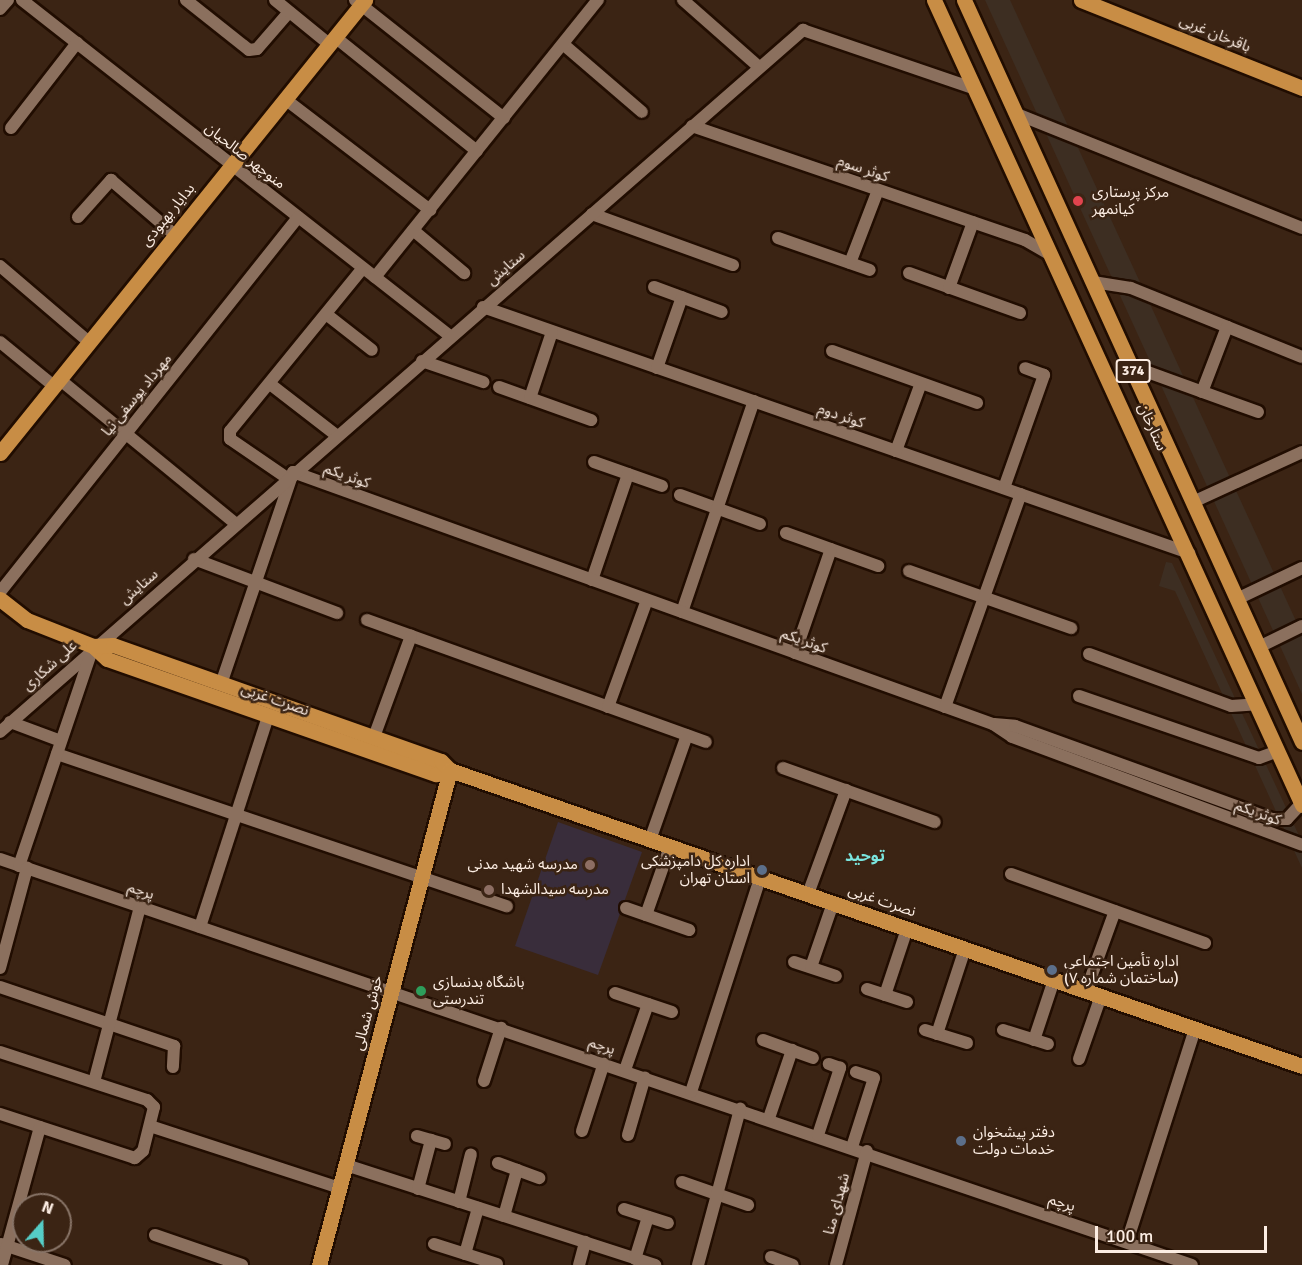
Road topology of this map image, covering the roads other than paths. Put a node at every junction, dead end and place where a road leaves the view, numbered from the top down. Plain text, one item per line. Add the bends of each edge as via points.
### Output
1 (8, 0) edge
2 (21, 0) edge
3 (186, 0) edge
4 (274, 0) edge
5 (598, 0) edge
6 (683, 0) edge
7 (934, 0) edge
8 (964, 0) edge
9 (1081, 0) edge
10 (360, 2) edge
11 (0, 9) edge
12 (289, 12) junction
13 (332, 40) junction
14 (77, 43) junction
15 (563, 44) junction
16 (759, 67) junction
17 (972, 88) junction
18 (1302, 88) edge
19 (285, 99) junction
20 (642, 112) dead end
21 (1017, 114) junction
22 (504, 118) junction
23 (692, 126) junction
24 (11, 128) dead end
25 (477, 151) junction
26 (232, 165) junction
27 (878, 190) junction
28 (430, 210) junction
29 (592, 214) junction
30 (1063, 216) junction
31 (78, 217) dead end
32 (298, 217) junction
33 (973, 222) junction
34 (1039, 225) junction
35 (1302, 228) edge
36 (413, 230) junction
37 (175, 235) junction
38 (778, 238) dead end
39 (1025, 240) junction
40 (1055, 258) junction
41 (1083, 260) junction
42 (850, 263) junction
43 (0, 266) edge
44 (733, 266) dead end
45 (363, 268) junction
46 (870, 270) dead end
47 (464, 273) dead end
48 (909, 273) dead end
49 (1063, 273) junction
50 (375, 277) junction
51 (1093, 282) junction
52 (654, 287) dead end
53 (949, 288) junction
54 (682, 297) junction
55 (483, 307) junction
56 (722, 312) dead end
57 (1020, 313) dead end
58 (326, 314) junction
59 (1227, 327) junction
60 (552, 332) junction
61 (450, 336) junction
62 (0, 342) edge
63 (89, 342) junction
64 (372, 350) dead end
65 (832, 351) dead end
66 (1302, 357) edge
67 (422, 361) junction
68 (1131, 366) junction
69 (657, 368) junction
70 (1025, 368) dead end
71 (57, 382) junction
72 (483, 382) dead end
73 (921, 383) junction
74 (270, 384) junction
75 (499, 387) dead end
76 (1202, 392) junction
77 (530, 398) junction
78 (754, 401) junction
79 (977, 403) dead end
80 (1258, 412) dead end
81 (591, 420) dead end
82 (126, 434) junction
83 (336, 435) junction
84 (896, 451) junction
85 (1302, 452) edge
86 (0, 453) edge
87 (594, 462) dead end
88 (628, 474) junction
89 (290, 475) junction
90 (663, 486) dead end
91 (1004, 488) junction
92 (1021, 494) junction
93 (680, 495) dead end
94 (1193, 502) junction
95 (717, 508) junction
96 (235, 523) junction
97 (760, 524) dead end
98 (786, 533) dead end
99 (831, 549) junction
100 (1189, 553) junction
101 (194, 559) junction
102 (878, 566) dead end
103 (1302, 568) edge
104 (909, 571) dead end
105 (592, 580) junction
106 (255, 584) junction
107 (0, 592) edge
108 (984, 598) junction
109 (0, 599) edge
110 (1237, 599) junction
111 (647, 600) junction
112 (682, 612) junction
113 (337, 613) dead end
114 (367, 620) dead end
115 (1302, 626) edge
116 (1071, 628) dead end
117 (411, 636) junction
118 (93, 646) junction
119 (1259, 647) junction
120 (795, 653) junction
121 (1089, 654) dead end
122 (220, 684) junction
123 (1079, 696) dead end
124 (1257, 704) junction
125 (608, 706) junction
126 (945, 707) junction
127 (268, 717) junction
128 (10, 722) junction
129 (993, 724) junction
130 (0, 732) edge
131 (687, 735) junction
132 (374, 737) junction
133 (1302, 739) edge
134 (61, 741) junction
135 (706, 742) dead end
136 (1278, 752) junction
137 (57, 754) junction
138 (783, 768) dead end
139 (450, 770) junction
140 (846, 790) junction
141 (1302, 804) edge
142 (237, 814) junction
143 (934, 822) dead end
144 (650, 840) junction
145 (1302, 845) edge
146 (670, 847) junction
147 (0, 859) edge
148 (23, 867) junction
149 (1011, 874) dead end
150 (422, 876) junction
151 (760, 878) junction
152 (808, 894) junction
153 (833, 903) junction
154 (507, 906) dead end
155 (140, 907) junction
156 (626, 908) dead end
157 (1115, 911) junction
158 (646, 915) junction
159 (200, 927) junction
160 (908, 929) junction
161 (689, 930) dead end
162 (1205, 943) dead end
163 (965, 949) junction
164 (794, 962) dead end
165 (0, 968) edge
166 (810, 968) junction
167 (836, 976) dead end
168 (1054, 980) junction
169 (0, 987) edge
170 (867, 988) dead end
171 (392, 992) junction
172 (615, 993) dead end
173 (885, 994) junction
174 (1094, 994) junction
175 (907, 1002) dead end
176 (648, 1004) junction
177 (672, 1012) dead end
178 (109, 1024) junction
179 (501, 1028) junction
180 (1196, 1029) junction
181 (1003, 1030) dead end
182 (1034, 1040) junction
183 (763, 1041) dead end
184 (967, 1044) dead end
185 (1048, 1044) dead end
186 (792, 1050) junction
187 (0, 1052) edge
188 (813, 1058) dead end
189 (1079, 1059) dead end
190 (604, 1063) junction
191 (829, 1064) dead end
192 (1302, 1066) edge
193 (173, 1067) dead end
194 (625, 1070) junction
195 (856, 1072) dead end
196 (645, 1077) junction
197 (484, 1081) dead end
198 (94, 1082) junction
199 (691, 1092) junction
200 (740, 1109) junction
201 (0, 1114) edge
202 (769, 1118) junction
203 (150, 1126) junction
204 (40, 1127) junction
205 (583, 1131) dead end
206 (628, 1135) dead end
207 (818, 1135) junction
208 (417, 1136) dead end
209 (431, 1140) junction
210 (444, 1144) dead end
211 (852, 1147) junction
212 (867, 1151) junction
213 (471, 1154) dead end
214 (498, 1163) dead end
215 (346, 1165) junction
216 (517, 1170) junction
217 (539, 1178) dead end
218 (682, 1182) dead end
219 (340, 1188) junction
220 (418, 1189) junction
221 (717, 1194) junction
222 (459, 1202) junction
223 (748, 1205) dead end
224 (478, 1208) junction
225 (624, 1209) dead end
226 (504, 1216) junction
227 (648, 1216) junction
228 (668, 1223) dead end
229 (155, 1235) dead end
230 (585, 1242) junction
231 (1127, 1242) junction
232 (434, 1244) dead end
233 (4, 1245) edge
234 (465, 1254) junction
235 (771, 1257) dead end
236 (635, 1259) junction
237 (497, 1264) edge
238 (2, 1265) edge
239 (65, 1265) edge
240 (242, 1265) edge
241 (319, 1265) edge
242 (579, 1265) edge
243 (655, 1265) edge
244 (698, 1265) edge
245 (794, 1265) edge
246 (837, 1265) edge
247 (1192, 1265) edge

1 - 11 street
2 - 14 street, منوچهر صالحیان
3 - 12 street via 249,50 257,48
4 - 12 street
5 - 15 street
6 - 16 street
7 - 17 main road, ستارخان / 374
8 - 21 main road, ستارخان / 374
9 - 18 main road, باقرخان غربی
10 - 13 main road, بدایار بهبودی
10 - 22 street
12 - 13 street
13 - 19 main road, بدایار بهبودی
13 - 25 street
14 - 24 street
14 - 26 street, منوچهر صالحیان
15 - 20 street
15 - 22 street
16 - 17 street, ستایش via 810,29
16 - 23 street, ستایش
17 - 34 main road, ستارخان / 374
19 - 26 main road, بدایار بهبودی
19 - 28 street
21 - 30 main road, ستارخان / 374
21 - 35 street
22 - 25 street
23 - 27 street, کوثر سوم
23 - 29 street, ستایش
25 - 28 street
26 - 32 street, منوچهر صالحیان
26 - 37 main road, بدایار بهبودی
27 - 33 street, کوثر سوم
27 - 42 street
28 - 36 street
29 - 44 street
29 - 55 street, ستایش
30 - 34 main road via 1059,235
30 - 41 main road, ستارخان / 374
31 - 37 street via 111,180
32 - 45 street, منوچهر صالحیان
32 - 82 street, مهرداد یوسفی نیا
33 - 39 street, کوثر سوم
33 - 53 street
34 - 39 street via 1036,236
34 - 40 main road, ستارخان / 374
36 - 47 street
36 - 50 street
37 - 63 main road, بدایار بهبودی
38 - 42 street
39 - 40 street, کوثر سوم
40 - 49 main road, ستارخان / 374
41 - 49 main road via 1071,260
41 - 51 main road, ستارخان / 374
42 - 46 street
43 - 63 street
45 - 50 street, منوچهر صالحیان
45 - 58 street
48 - 53 street
49 - 100 main road, ستارخان / 374
50 - 61 street, منوچهر صالحیان
51 - 59 street via 1131,288
51 - 68 main road, ستارخان / 374
52 - 54 street
53 - 57 street
54 - 56 street
54 - 69 street
55 - 60 street, کوثر دوم
55 - 61 street, ستایش
58 - 64 street
58 - 74 street
59 - 66 street
59 - 76 street
60 - 69 street, کوثر دوم
60 - 77 street
61 - 67 street, ستایش
62 - 71 street
63 - 71 main road, بدایار بهبودی
65 - 73 street
67 - 72 street
67 - 83 street, ستایش
68 - 76 street
68 - 94 main road, ستارخان / 374
69 - 78 street, کوثر دوم
70 - 91 street via 1044,375
71 - 82 street
71 - 86 main road, بدایار بهبودی
73 - 79 street
73 - 84 street
74 - 83 street
74 - 89 street, کوثر یکم via 228,435
75 - 77 street
76 - 80 street
77 - 81 street
78 - 84 street, کوثر دوم
78 - 95 street
82 - 96 street
82 - 107 street, مهرداد یوسفی نیا
83 - 89 street, ستایش
84 - 91 street, کوثر دوم
85 - 94 street
87 - 88 street
88 - 90 street
88 - 105 street
89 - 96 street, ستایش
89 - 105 street, کوثر یکم
89 - 106 street
91 - 92 street, کوثر دوم
92 - 100 street, کوثر دوم
92 - 108 street
93 - 95 street
94 - 110 main road, ستارخان / 374
95 - 97 street
95 - 112 street
96 - 101 street, ستایش
98 - 99 street
99 - 102 street
99 - 120 street
100 - 124 main road, ستارخان / 374
101 - 106 street
101 - 118 street, ستایش
103 - 110 street
104 - 108 street
105 - 111 street, کوثر یکم
106 - 113 street
106 - 122 street
108 - 116 street
108 - 126 street
109 - 118 main road, نصرت غربی via 27,620
110 - 119 main road, ستارخان / 374
111 - 112 street, کوثر یکم
111 - 125 street
112 - 120 street, کوثر یکم
114 - 117 street
115 - 119 street
117 - 125 street
117 - 132 street
118 - 122 main road, نصرت غربی via 113,645
118 - 127 main road, نصرت غربی via 107,659
118 - 128 street, علی شکاری
118 - 134 street
119 - 133 main road, ستارخان / 374
120 - 126 street, کوثر یکم
121 - 124 street via 1231,706
122 - 132 main road, نصرت غربی
123 - 136 street via 1259,758
124 - 136 main road, ستارخان / 374
125 - 131 street
126 - 129 street, کوثر یکم
127 - 139 main road, نصرت غربی via 436,774
127 - 142 street
128 - 130 street, علی شکاری
128 - 134 street
129 - 141 street via 1015,726 1272,819 1287,819
129 - 145 street, کوثر یکم via 1012,737
131 - 135 street
131 - 144 street
132 - 139 main road, نصرت غربی via 441,761
134 - 137 street
136 - 141 main road, ستارخان / 374
137 - 142 street
137 - 148 street
138 - 140 street
139 - 144 main road, نصرت غربی
139 - 150 main road, خوش شمالی
140 - 143 street
140 - 152 street
142 - 150 street
142 - 159 street
144 - 146 main road, نصرت غربی
146 - 151 main road, نصرت غربی
146 - 158 street
147 - 148 street, پرچم
148 - 155 street, پرچم
148 - 165 street
149 - 157 street
150 - 154 street
150 - 171 main road, خوش شمالی
151 - 152 main road, نصرت غربی
151 - 199 street
152 - 153 main road, نصرت غربی
153 - 160 main road, نصرت غربی
153 - 166 street
155 - 159 street, پرچم
155 - 178 street
156 - 158 street
157 - 162 street
157 - 174 street
158 - 161 street
159 - 171 street, پرچم
160 - 163 main road, نصرت غربی
160 - 173 street
163 - 168 main road, نصرت غربی
163 - 184 street via 931,1032
164 - 166 street
166 - 167 street
168 - 174 main road, نصرت غربی
168 - 182 street
169 - 178 street
170 - 173 street
171 - 179 street, پرچم
171 - 215 main road, خوش شمالی
172 - 176 street
173 - 175 street
174 - 180 main road, نصرت غربی
174 - 189 street
176 - 177 street
176 - 194 street
178 - 193 street via 174,1046
178 - 198 street
179 - 190 street, پرچم
179 - 197 street
180 - 192 main road, نصرت غربی
180 - 231 street
181 - 182 street
182 - 185 street
183 - 186 street
186 - 188 street
186 - 202 street
187 - 198 street
190 - 194 street, پرچم
190 - 205 street
191 - 207 street via 840,1068
194 - 196 street, پرچم
195 - 211 street via 874,1078
196 - 199 street, پرچم
196 - 206 street
198 - 203 street via 154,1105
199 - 200 street, پرچم
200 - 202 street, پرچم
200 - 221 street
201 - 204 street
202 - 207 street, پرچم
203 - 204 street via 142,1152 132,1158
203 - 219 street
204 - 233 street
207 - 211 street, پرچم
208 - 209 street
209 - 210 street
209 - 220 street
211 - 212 street, پرچم
212 - 231 street, پرچم
212 - 246 street, شهدای منا
213 - 222 street
214 - 216 street
215 - 219 main road, خوش شمالی
215 - 220 street
216 - 217 street
216 - 226 street
218 - 221 street
219 - 241 main road, خوش شمالی
220 - 222 street
221 - 223 street
221 - 244 street
222 - 224 street
224 - 226 street
224 - 234 street
225 - 227 street
226 - 230 street
227 - 228 street
227 - 236 street
229 - 240 street
230 - 236 street
230 - 242 street
231 - 247 street, پرچم
232 - 234 street
233 - 238 street
233 - 239 street
234 - 237 street
235 - 245 street
236 - 243 street

